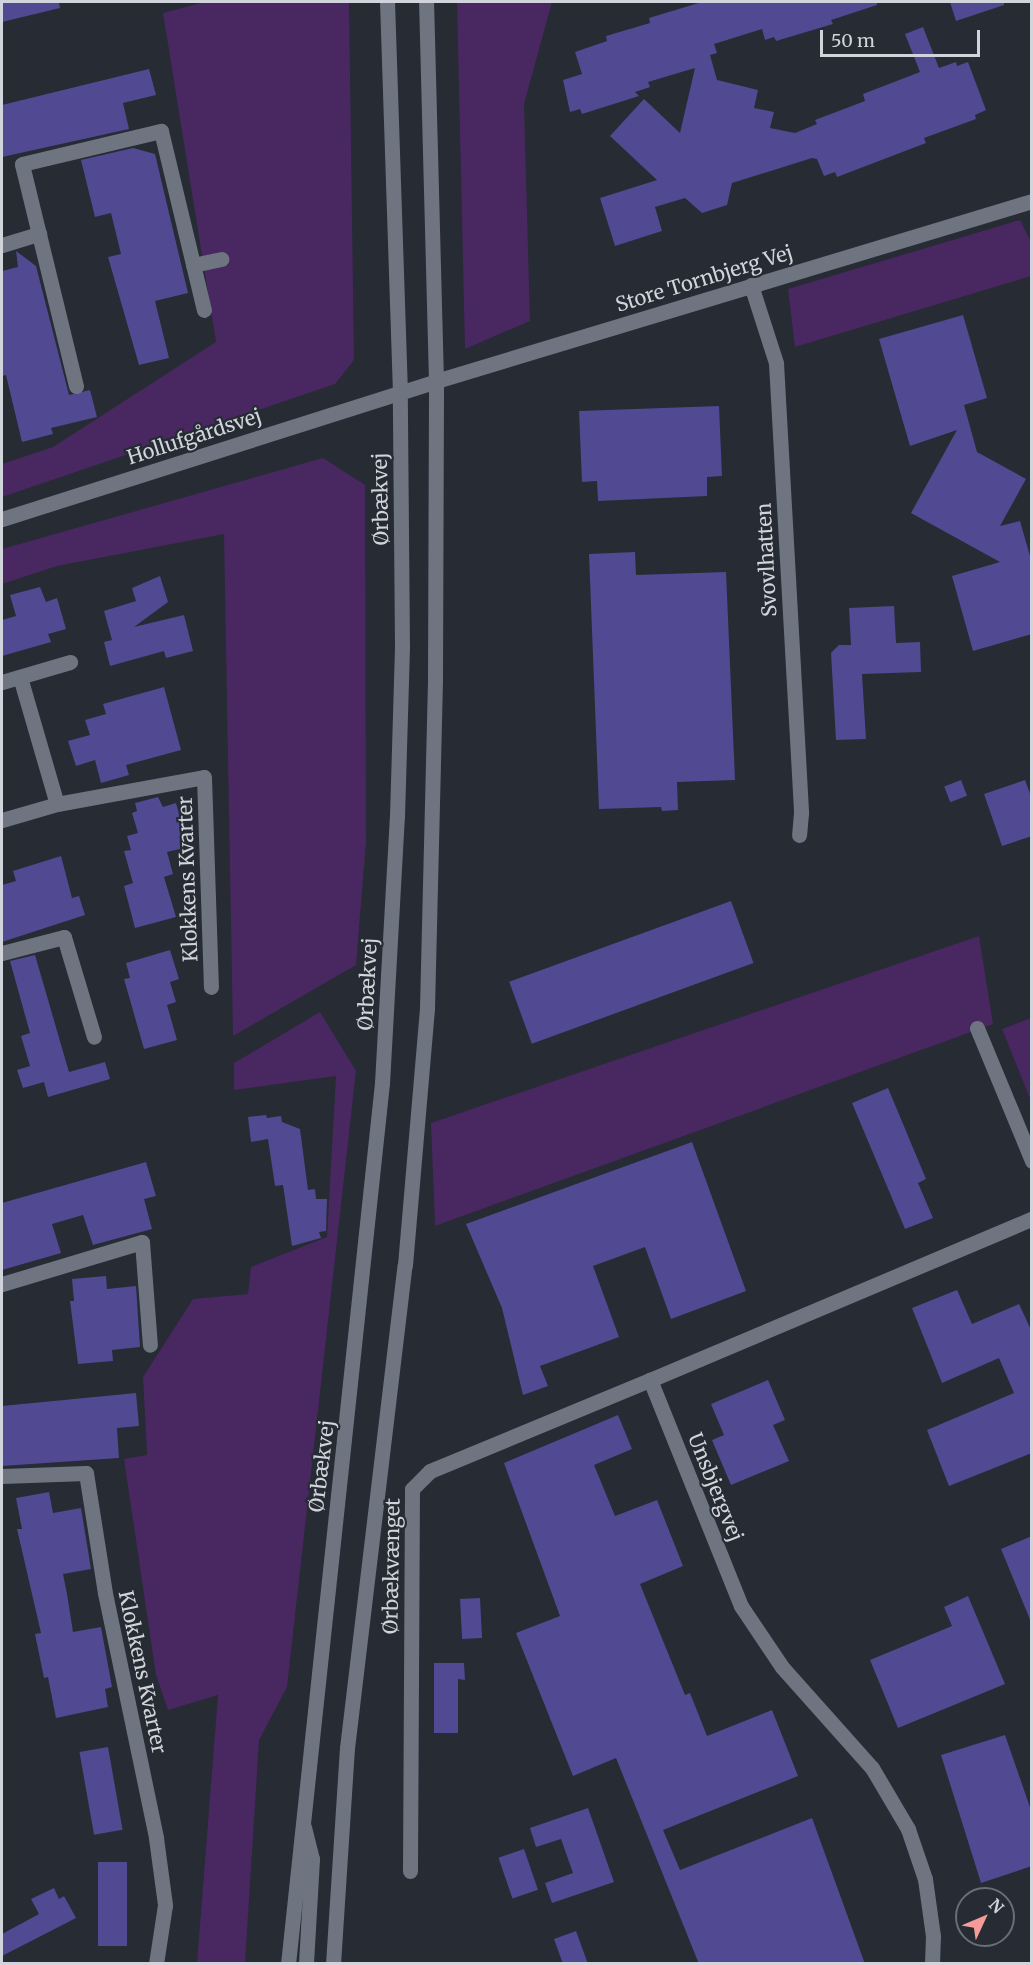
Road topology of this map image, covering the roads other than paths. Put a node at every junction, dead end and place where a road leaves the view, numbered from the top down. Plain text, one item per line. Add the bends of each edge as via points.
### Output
1 (387, 2) edge
2 (426, 2) edge
3 (1028, 199) edge
4 (39, 234) junction
5 (2, 245) edge
6 (220, 259) dead end
7 (194, 265) junction
8 (751, 285) junction
9 (204, 310) dead end
10 (436, 381) junction
11 (76, 386) dead end
12 (400, 393) junction
13 (2, 519) edge
14 (70, 662) dead end
15 (20, 677) junction
16 (2, 682) edge
17 (57, 804) junction
18 (2, 820) edge
19 (799, 835) dead end
20 (2, 953) edge
21 (211, 987) dead end
22 (977, 1028) dead end
23 (94, 1037) dead end
24 (1032, 1161) edge
25 (1032, 1219) edge
26 (2, 1284) edge
27 (150, 1345) dead end
28 (650, 1380) junction
29 (2, 1476) edge
30 (302, 1815) junction
31 (410, 1871) dead end
32 (156, 1964) edge
33 (288, 1964) edge
34 (306, 1964) edge
35 (333, 1964) edge
36 (932, 1964) edge

1 - 12 street, Ørbækvej
2 - 10 street
3 - 8 street, Store Tornbjerg Vej
4 - 5 street
4 - 7 street via 22,164 161,131
4 - 11 street
6 - 7 street
7 - 9 street
8 - 10 street, Store Tornbjerg Vej
8 - 19 street, Svovlhatten via 776,363 801,813
10 - 12 street, Store Tornbjerg Vej
10 - 35 street via 435,679 427,1008 405,1265 347,1748
12 - 13 street, Hollufgårdsvej
12 - 30 street, Ørbækvej via 402,647 398,816 382,1083
14 - 15 street
15 - 16 street
15 - 17 street
17 - 18 street, Klokkens Kvarter
17 - 21 street, Klokkens Kvarter via 204,777
20 - 23 street via 64,937
22 - 24 street
25 - 28 street
26 - 27 street via 142,1242
28 - 31 street, Ørbækvænget via 430,1471 412,1489
28 - 36 street, Unsbjergvej via 741,1606 782,1667 872,1768 908,1829 925,1879 933,1936
29 - 32 street, Klokkens Kvarter via 86,1473 105,1593 156,1838 165,1905
30 - 33 street, Ørbækvej
30 - 34 street via 312,1859

